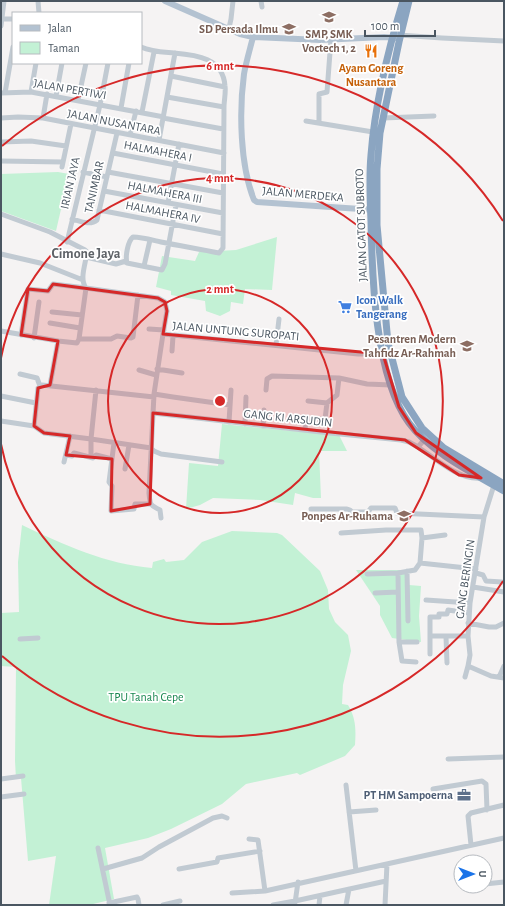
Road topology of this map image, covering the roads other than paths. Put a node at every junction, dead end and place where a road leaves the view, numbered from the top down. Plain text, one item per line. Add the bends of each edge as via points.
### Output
1 (4, 1) edge
2 (38, 1) edge
3 (165, 1) edge
4 (232, 1) edge
5 (402, 1) edge
6 (409, 1) edge
7 (39, 12) edge
8 (2, 18) edge
9 (12, 20) edge
10 (1, 26) edge
11 (229, 28) junction
12 (396, 36) junction
13 (253, 37) junction
14 (331, 39) junction
15 (504, 41) edge
16 (142, 47) edge
17 (12, 52) edge
18 (154, 52) junction
19 (175, 53) junction
20 (36, 64) edge
21 (62, 64) edge
22 (86, 64) edge
23 (108, 64) edge
24 (129, 64) edge
25 (171, 76) junction
26 (225, 86) junction
27 (31, 92) junction
28 (3, 93) edge
29 (47, 94) junction
30 (56, 96) junction
31 (167, 97) junction
32 (78, 100) junction
33 (100, 105) junction
34 (224, 107) junction
35 (121, 108) junction
36 (139, 111) junction
37 (434, 116) dead end
38 (1, 118) edge
39 (43, 118) junction
40 (164, 118) junction
41 (383, 118) junction
42 (306, 121) dead end
43 (318, 123) junction
44 (71, 124) junction
45 (94, 128) junction
46 (223, 129) junction
47 (117, 132) junction
48 (373, 132) junction
49 (130, 135) junction
50 (159, 140) junction
51 (1, 142) edge
52 (179, 144) junction
53 (66, 146) junction
54 (112, 153) junction
55 (224, 153) junction
56 (1, 161) edge
57 (176, 165) junction
58 (83, 172) junction
59 (108, 174) junction
60 (223, 174) junction
61 (172, 183) junction
62 (104, 191) junction
63 (223, 193) junction
64 (168, 203) junction
65 (176, 205) junction
66 (99, 210) junction
67 (373, 210) junction
68 (223, 213) junction
69 (1, 214) edge
70 (72, 219) junction
71 (172, 224) junction
72 (223, 234) junction
73 (150, 240) junction
74 (67, 242) junction
75 (168, 244) junction
76 (1, 254) edge
77 (86, 258) junction
78 (126, 261) junction
79 (144, 266) junction
80 (83, 280) junction
81 (86, 288) junction
82 (138, 295) junction
83 (39, 302) dead end
84 (52, 312) dead end
85 (82, 315) junction
86 (279, 319) dead end
87 (50, 323) dead end
88 (80, 328) junction
89 (149, 329) dead end
90 (1, 331) edge
91 (164, 332) junction
92 (21, 336) junction
93 (173, 336) junction
94 (34, 338) junction
95 (79, 339) junction
96 (58, 341) junction
97 (276, 345) junction
98 (172, 351) dead end
99 (383, 354) junction
100 (139, 370) dead end
101 (157, 372) junction
102 (182, 373) dead end
103 (20, 374) dead end
104 (339, 378) junction
105 (50, 385) junction
106 (391, 385) junction
107 (40, 386) junction
108 (96, 390) junction
109 (232, 390) dead end
110 (266, 390) dead end
111 (154, 395) junction
112 (1, 396) edge
113 (246, 397) dead end
114 (308, 401) dead end
115 (36, 403) junction
116 (230, 404) junction
117 (327, 404) junction
118 (264, 410) dead end
119 (153, 413) junction
120 (1, 421) edge
121 (229, 422) junction
122 (245, 424) junction
123 (34, 426) junction
124 (263, 426) junction
125 (305, 430) junction
126 (70, 436) junction
127 (91, 438) junction
128 (424, 440) junction
129 (114, 443) junction
130 (129, 445) junction
131 (418, 447) junction
132 (151, 448) junction
133 (66, 455) junction
134 (91, 457) junction
135 (112, 459) junction
136 (64, 462) dead end
137 (222, 462) dead end
138 (125, 469) dead end
139 (481, 478) junction
140 (498, 483) edge
141 (504, 491) edge
142 (150, 504) junction
143 (311, 509) dead end
144 (484, 517) junction
145 (161, 518) dead end
146 (341, 533) dead end
147 (446, 535) dead end
148 (422, 538) junction
149 (420, 563) junction
150 (407, 571) junction
151 (476, 571) junction
152 (398, 573) junction
153 (367, 574) dead end
154 (502, 582) dead end
155 (473, 587) junction
156 (398, 592) junction
157 (504, 592) edge
158 (375, 593) dead end
159 (426, 600) dead end
160 (470, 603) junction
161 (469, 613) junction
162 (408, 620) dead end
163 (504, 622) edge
164 (468, 623) junction
165 (430, 636) junction
166 (468, 636) junction
167 (446, 637) junction
168 (38, 638) dead end
169 (20, 639) dead end
170 (399, 642) junction
171 (417, 642) dead end
172 (430, 654) dead end
173 (416, 662) dead end
174 (447, 663) dead end
175 (468, 666) junction
176 (504, 666) edge
177 (465, 677) dead end
178 (502, 677) edge
179 (504, 757) edge
180 (448, 759) dead end
181 (23, 776) dead end
182 (1, 779) edge
183 (346, 785) dead end
184 (433, 789) dead end
185 (24, 794) dead end
186 (1, 797) edge
187 (504, 805) edge
188 (376, 810) dead end
189 (487, 810) junction
190 (349, 812) junction
191 (227, 818) dead end
192 (504, 838) edge
193 (249, 840) dead end
194 (471, 845) junction
195 (98, 848) dead end
196 (260, 851) junction
197 (387, 864) junction
198 (103, 869) junction
199 (180, 869) dead end
200 (356, 871) junction
201 (386, 881) junction
202 (298, 882) junction
203 (504, 882) edge
204 (493, 883) edge
205 (349, 889) junction
206 (265, 891) junction
207 (232, 893) dead end
208 (320, 896) junction
209 (180, 901) dead end
210 (295, 903) edge
211 (110, 904) edge
212 (139, 905) edge
213 (163, 905) edge
214 (273, 905) edge
215 (319, 905) edge
216 (346, 905) edge
217 (385, 905) edge

1 - 8 street
2 - 7 street
3 - 11 main road
4 - 11 street
5 - 12 highway, JALAN GATOT SUBROTO
6 - 12 highway, JALAN GATOT SUBROTO
8 - 9 street
8 - 10 street
11 - 13 main road
12 - 14 main road
12 - 15 street
12 - 41 highway, JALAN GATOT SUBROTO
12 - 48 highway, JALAN GATOT SUBROTO via 383,77
13 - 14 main road
13 - 67 main road, JALAN MERDEKA via 244,72 242,95 243,158 254,200
14 - 43 street via 327,92 319,94
16 - 18 street
17 - 28 street
18 - 19 street
18 - 36 street
19 - 25 street
19 - 26 street via 214,62 222,72
20 - 27 street
21 - 30 street
22 - 32 street
23 - 33 street, IRIAN JAYA
24 - 35 street
25 - 26 street
25 - 31 street
26 - 34 street
27 - 28 street, JALAN PERTIWI
27 - 29 street, JALAN PERTIWI
29 - 30 street, JALAN PERTIWI
29 - 39 street
30 - 32 street, JALAN PERTIWI
31 - 34 street
31 - 40 street
32 - 33 street, JALAN PERTIWI
33 - 35 street, JALAN PERTIWI
33 - 45 street, IRIAN JAYA
34 - 46 street
35 - 36 street, JALAN PERTIWI
36 - 40 street, JALAN PERTIWI
36 - 49 street
37 - 41 street
38 - 39 street, JALAN NUSANTARA
39 - 44 street, JALAN NUSANTARA
40 - 46 street, JALAN PERTIWI
40 - 50 street
41 - 67 highway
42 - 43 street
43 - 48 street
44 - 45 street, JALAN NUSANTARA
44 - 53 street
45 - 47 street, JALAN NUSANTARA
45 - 58 street, IRIAN JAYA
46 - 55 street
47 - 49 street, JALAN NUSANTARA
47 - 54 street, TANIMBAR
48 - 67 highway, JALAN GATOT SUBROTO via 370,156
49 - 50 street, JALAN NUSANTARA
50 - 52 street, JALAN NUSANTARA
51 - 53 street via 31,141
52 - 55 street, JALAN NUSANTARA
52 - 57 street
53 - 56 street via 62,165
54 - 57 street, HALMAHERA I
54 - 59 street, TANIMBAR
55 - 60 street
57 - 60 street, HALMAHERA I
57 - 61 street
58 - 59 street
58 - 70 street, IRIAN JAYA
59 - 61 street
59 - 62 street, TANIMBAR
60 - 63 street
61 - 63 street
61 - 64 street
62 - 64 street, HALMAHERA III
62 - 66 street, TANIMBAR
63 - 68 street
64 - 65 street, HALMAHERA III
65 - 68 street, HALMAHERA III
65 - 71 street
66 - 70 street, TANIMBAR via 97,220 93,224
66 - 71 street, HALMAHERA IV
67 - 99 highway, JALAN GATOT SUBROTO via 375,306
67 - 140 highway via 388,343 402,397 422,428 435,441
68 - 72 street
69 - 74 street via 50,232
70 - 74 street, IRIAN JAYA
71 - 72 street, HALMAHERA IV
71 - 75 street
72 - 75 street via 223,248 219,253
73 - 75 street
73 - 78 street via 133,237 130,240
73 - 79 street
74 - 77 street via 85,250
75 - 79 street via 162,270
76 - 80 street via 40,263
77 - 78 street via 116,264
77 - 80 street
78 - 79 street
80 - 81 street
81 - 82 street, JALAN UNTUNG SUROPATI
81 - 85 street
81 - 92 street, JALAN UNTUNG SUROPATI via 53,284 48,291 28,288
82 - 91 street, JALAN UNTUNG SUROPATI via 158,298 164,302
82 - 95 street via 133,337
83 - 94 street
84 - 85 street
85 - 88 street
86 - 97 street
87 - 88 street
88 - 95 street
89 - 91 street
90 - 92 street
91 - 93 street, JALAN UNTUNG SUROPATI
91 - 101 street
92 - 94 street
93 - 97 street, JALAN UNTUNG SUROPATI
93 - 98 street
94 - 96 street
95 - 96 street via 77,343
96 - 105 street
97 - 99 street, JALAN UNTUNG SUROPATI via 358,354
99 - 106 highway, JALAN GATOT SUBROTO
100 - 101 street
101 - 102 street
101 - 111 street
103 - 107 street via 37,378
104 - 106 street via 367,384
104 - 110 street via 272,376 267,379
104 - 117 street via 337,395
105 - 107 street
105 - 108 street
106 - 128 highway, JALAN GATOT SUBROTO via 407,422
107 - 115 street
108 - 111 street
108 - 127 street
109 - 116 street
111 - 116 street
111 - 119 street
112 - 115 street
113 - 122 street
114 - 117 street
115 - 123 street
116 - 121 street
117 - 125 street via 325,419 306,419
118 - 124 street
119 - 121 street, GANG KI ARSUDIN
119 - 132 street
120 - 123 street
121 - 122 street, GANG KI ARSUDIN
122 - 124 street, GANG KI ARSUDIN
123 - 126 street via 44,433
124 - 125 street, GANG KI ARSUDIN
125 - 131 street, GANG KI ARSUDIN via 406,440
126 - 127 street
126 - 133 street
127 - 129 street
127 - 134 street
128 - 131 street
128 - 139 highway, JALAN GATOT SUBROTO
129 - 130 street
129 - 135 street
130 - 132 street
130 - 138 street
131 - 139 street, GANG KI ARSUDIN via 459,475
132 - 137 street via 161,454
132 - 142 street
133 - 134 street via 72,456 74,453
133 - 136 street
134 - 135 street via 94,458 96,455
135 - 142 street via 109,482 112,486 111,511 134,509 136,504
139 - 140 highway, JALAN GATOT SUBROTO
140 - 141 highway, JALAN GATOT SUBROTO
140 - 144 street, GANG BERINGIN
142 - 145 street via 160,510
143 - 144 street via 368,512 371,508 395,508 397,513
144 - 151 street, GANG BERINGIN
146 - 148 street via 421,530
147 - 148 street
148 - 149 street
149 - 150 street via 415,570
149 - 151 street
150 - 152 street
150 - 162 street
151 - 154 street via 486,580
151 - 155 street, GANG BERINGIN
152 - 153 street
152 - 156 street
155 - 157 street
155 - 160 street, GANG BERINGIN
156 - 158 street
156 - 170 street
159 - 160 street
160 - 161 street, GANG BERINGIN
161 - 164 street, GANG BERINGIN
161 - 165 street via 448,610 447,614 430,617
163 - 164 street via 496,627
164 - 166 street, GANG BERINGIN
165 - 167 street
165 - 172 street
166 - 167 street
166 - 175 street, GANG BERINGIN
167 - 174 street
168 - 169 street
170 - 171 street
170 - 173 street via 402,662
175 - 177 street, GANG BERINGIN
175 - 178 street via 491,676
176 - 178 street
179 - 180 street
181 - 182 street
183 - 190 street
184 - 189 street via 482,781 486,784
185 - 186 street
187 - 189 street
188 - 190 street
189 - 194 street via 468,816
190 - 200 street
191 - 198 street via 213,818 142,858
192 - 194 street
193 - 196 street via 258,839
194 - 197 street
195 - 198 street
196 - 199 street via 218,858 217,862
196 - 206 street
197 - 200 street
197 - 201 street
198 - 211 street
200 - 202 street
201 - 205 street
201 - 217 street
202 - 206 street
202 - 210 street
203 - 204 street
205 - 208 street
205 - 216 street
206 - 207 street
208 - 210 street
208 - 215 street
209 - 213 street
210 - 214 street
211 - 212 street via 137,897

